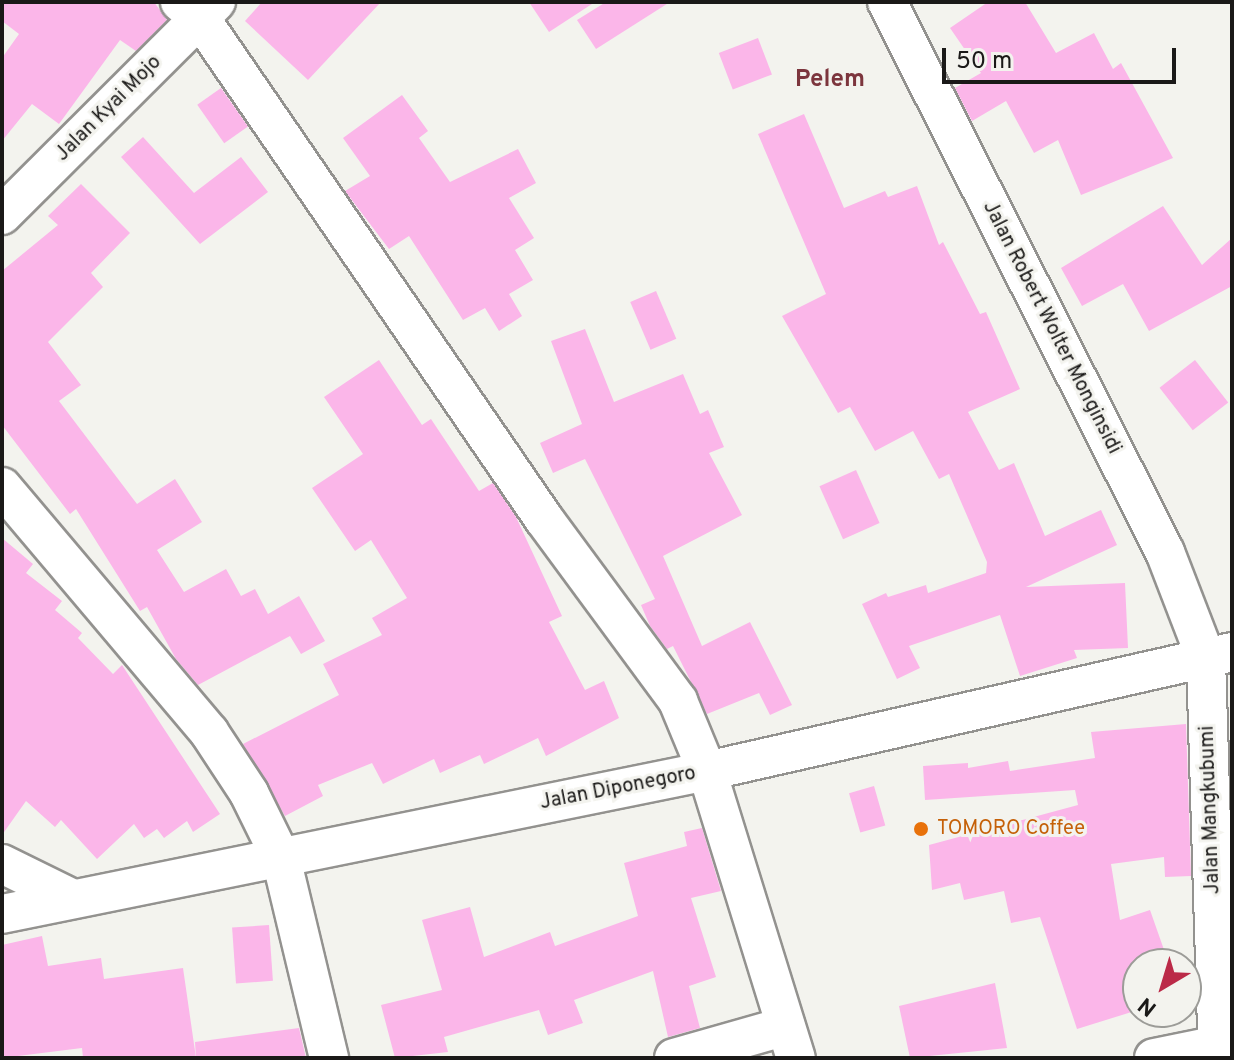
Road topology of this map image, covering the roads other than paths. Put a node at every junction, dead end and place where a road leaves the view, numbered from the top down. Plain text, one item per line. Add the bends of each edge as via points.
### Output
1 (887, 2) edge
2 (199, 7) edge
3 (2, 215) edge
4 (2, 487) edge
5 (1219, 655) edge
6 (707, 771) junction
7 (281, 858) junction
8 (2, 864) edge
9 (71, 898) junction
10 (2, 914) edge
11 (791, 1042) edge
12 (1223, 1045) edge
13 (329, 1058) edge
14 (674, 1058) edge
15 (1154, 1058) edge

1 - 5 street, Jalan Robert Wolter Monginsidi
2 - 3 street, Jalan Kyai Mojo
2 - 6 street via 544,519 658,667
4 - 7 street via 209,732 249,793
5 - 6 street, Jalan Diponegoro
5 - 12 street, Jalan Mangkubumi
6 - 7 street, Jalan Diponegoro
6 - 11 street
7 - 9 street, Jalan Diponegoro
7 - 13 street
8 - 9 street
9 - 10 street, Jalan Diponegoro
11 - 14 street
12 - 15 street

